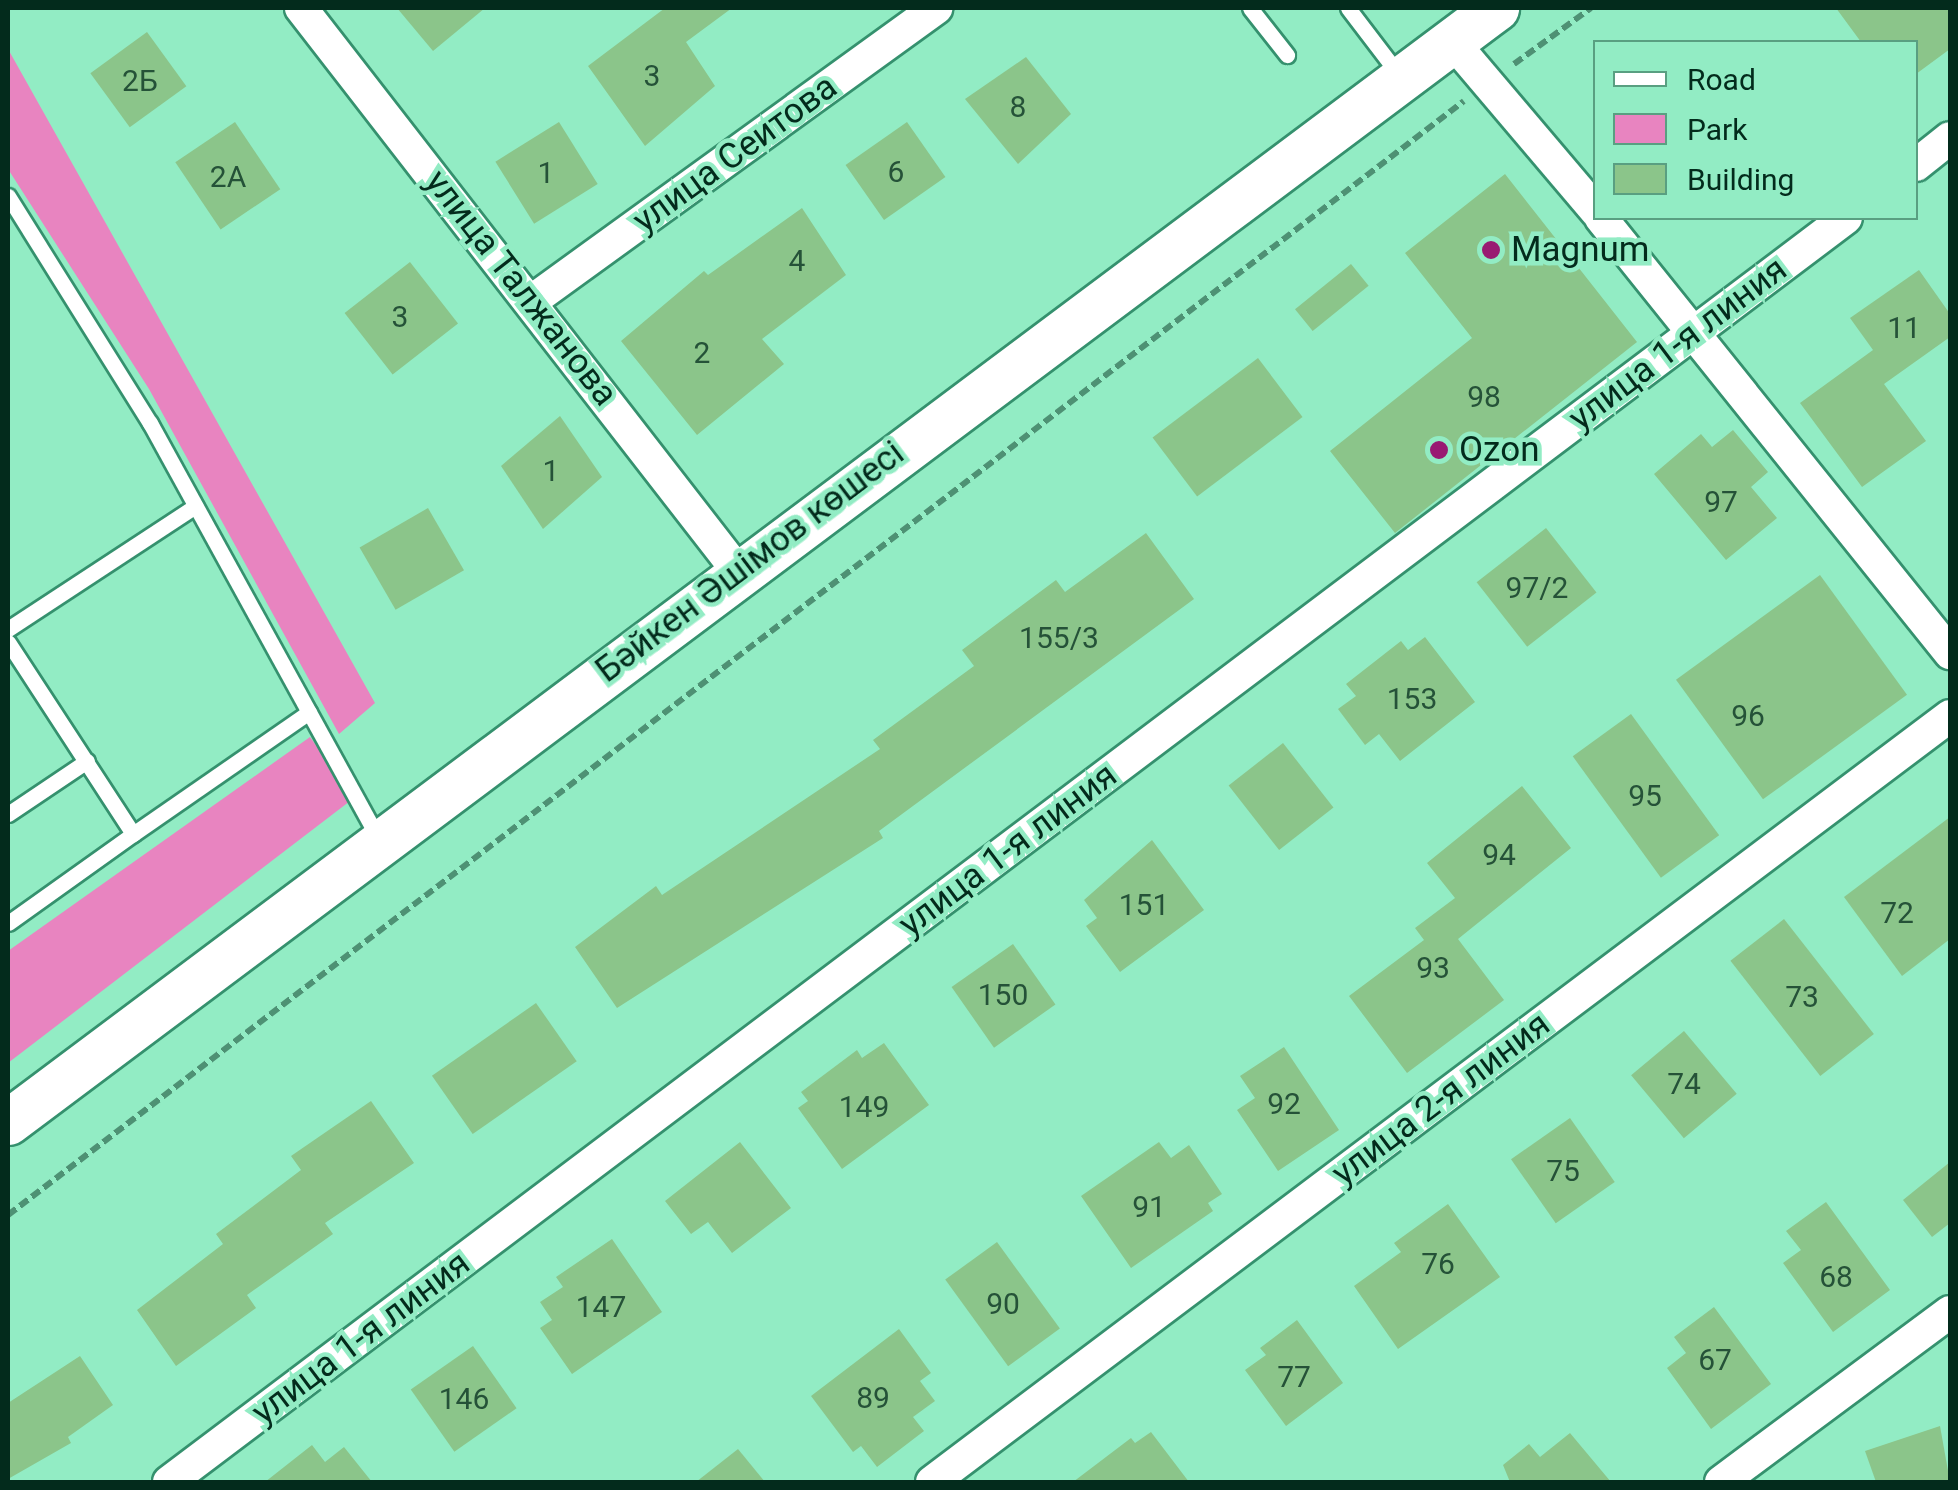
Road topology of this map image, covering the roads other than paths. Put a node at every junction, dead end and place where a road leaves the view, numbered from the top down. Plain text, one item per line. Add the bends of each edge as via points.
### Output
1 (301, 8) edge
2 (937, 8) edge
3 (1250, 8) edge
4 (1348, 8) edge
5 (1496, 8) edge
6 (1452, 41) junction
7 (1286, 54) dead end
8 (1402, 78) junction
9 (1950, 138) edge
10 (1918, 163) edge
11 (8, 196) edge
12 (1593, 208) edge
13 (1602, 220) edge
14 (1843, 220) edge
15 (533, 300) junction
16 (1696, 331) junction
17 (196, 506) junction
18 (737, 570) junction
19 (8, 629) edge
20 (8, 642) edge
21 (1950, 653) edge
22 (310, 712) junction
23 (1950, 716) edge
24 (87, 761) junction
25 (8, 814) edge
26 (134, 834) junction
27 (382, 844) junction
28 (8, 922) edge
29 (8, 1122) edge
30 (1950, 1312) edge
31 (169, 1482) edge
32 (932, 1482) edge
33 (1721, 1482) edge

1 - 15 street, улица Талжанова
2 - 15 street, улица Сеитова
3 - 7 lane
4 - 8 lane
5 - 6 main road, Бәйкен Әшімов көшесі
6 - 8 main road, Бәйкен Әшімов көшесі
6 - 12 street
8 - 18 main road, Бәйкен Әшімов көшесі
9 - 10 street
11 - 17 lane
13 - 16 street
14 - 16 street, улица 1-я линия
15 - 18 street, улица Талжанова
16 - 21 street
16 - 31 street, улица 1-я линия
17 - 19 lane
17 - 22 lane
18 - 27 main road, Бәйкен Әшімов көшесі
20 - 24 lane
22 - 26 lane
22 - 27 lane
23 - 32 street, улица 2-я линия
24 - 25 lane
24 - 26 lane
26 - 28 lane
27 - 29 main road, Бәйкен Әшімов көшесі
30 - 33 street

